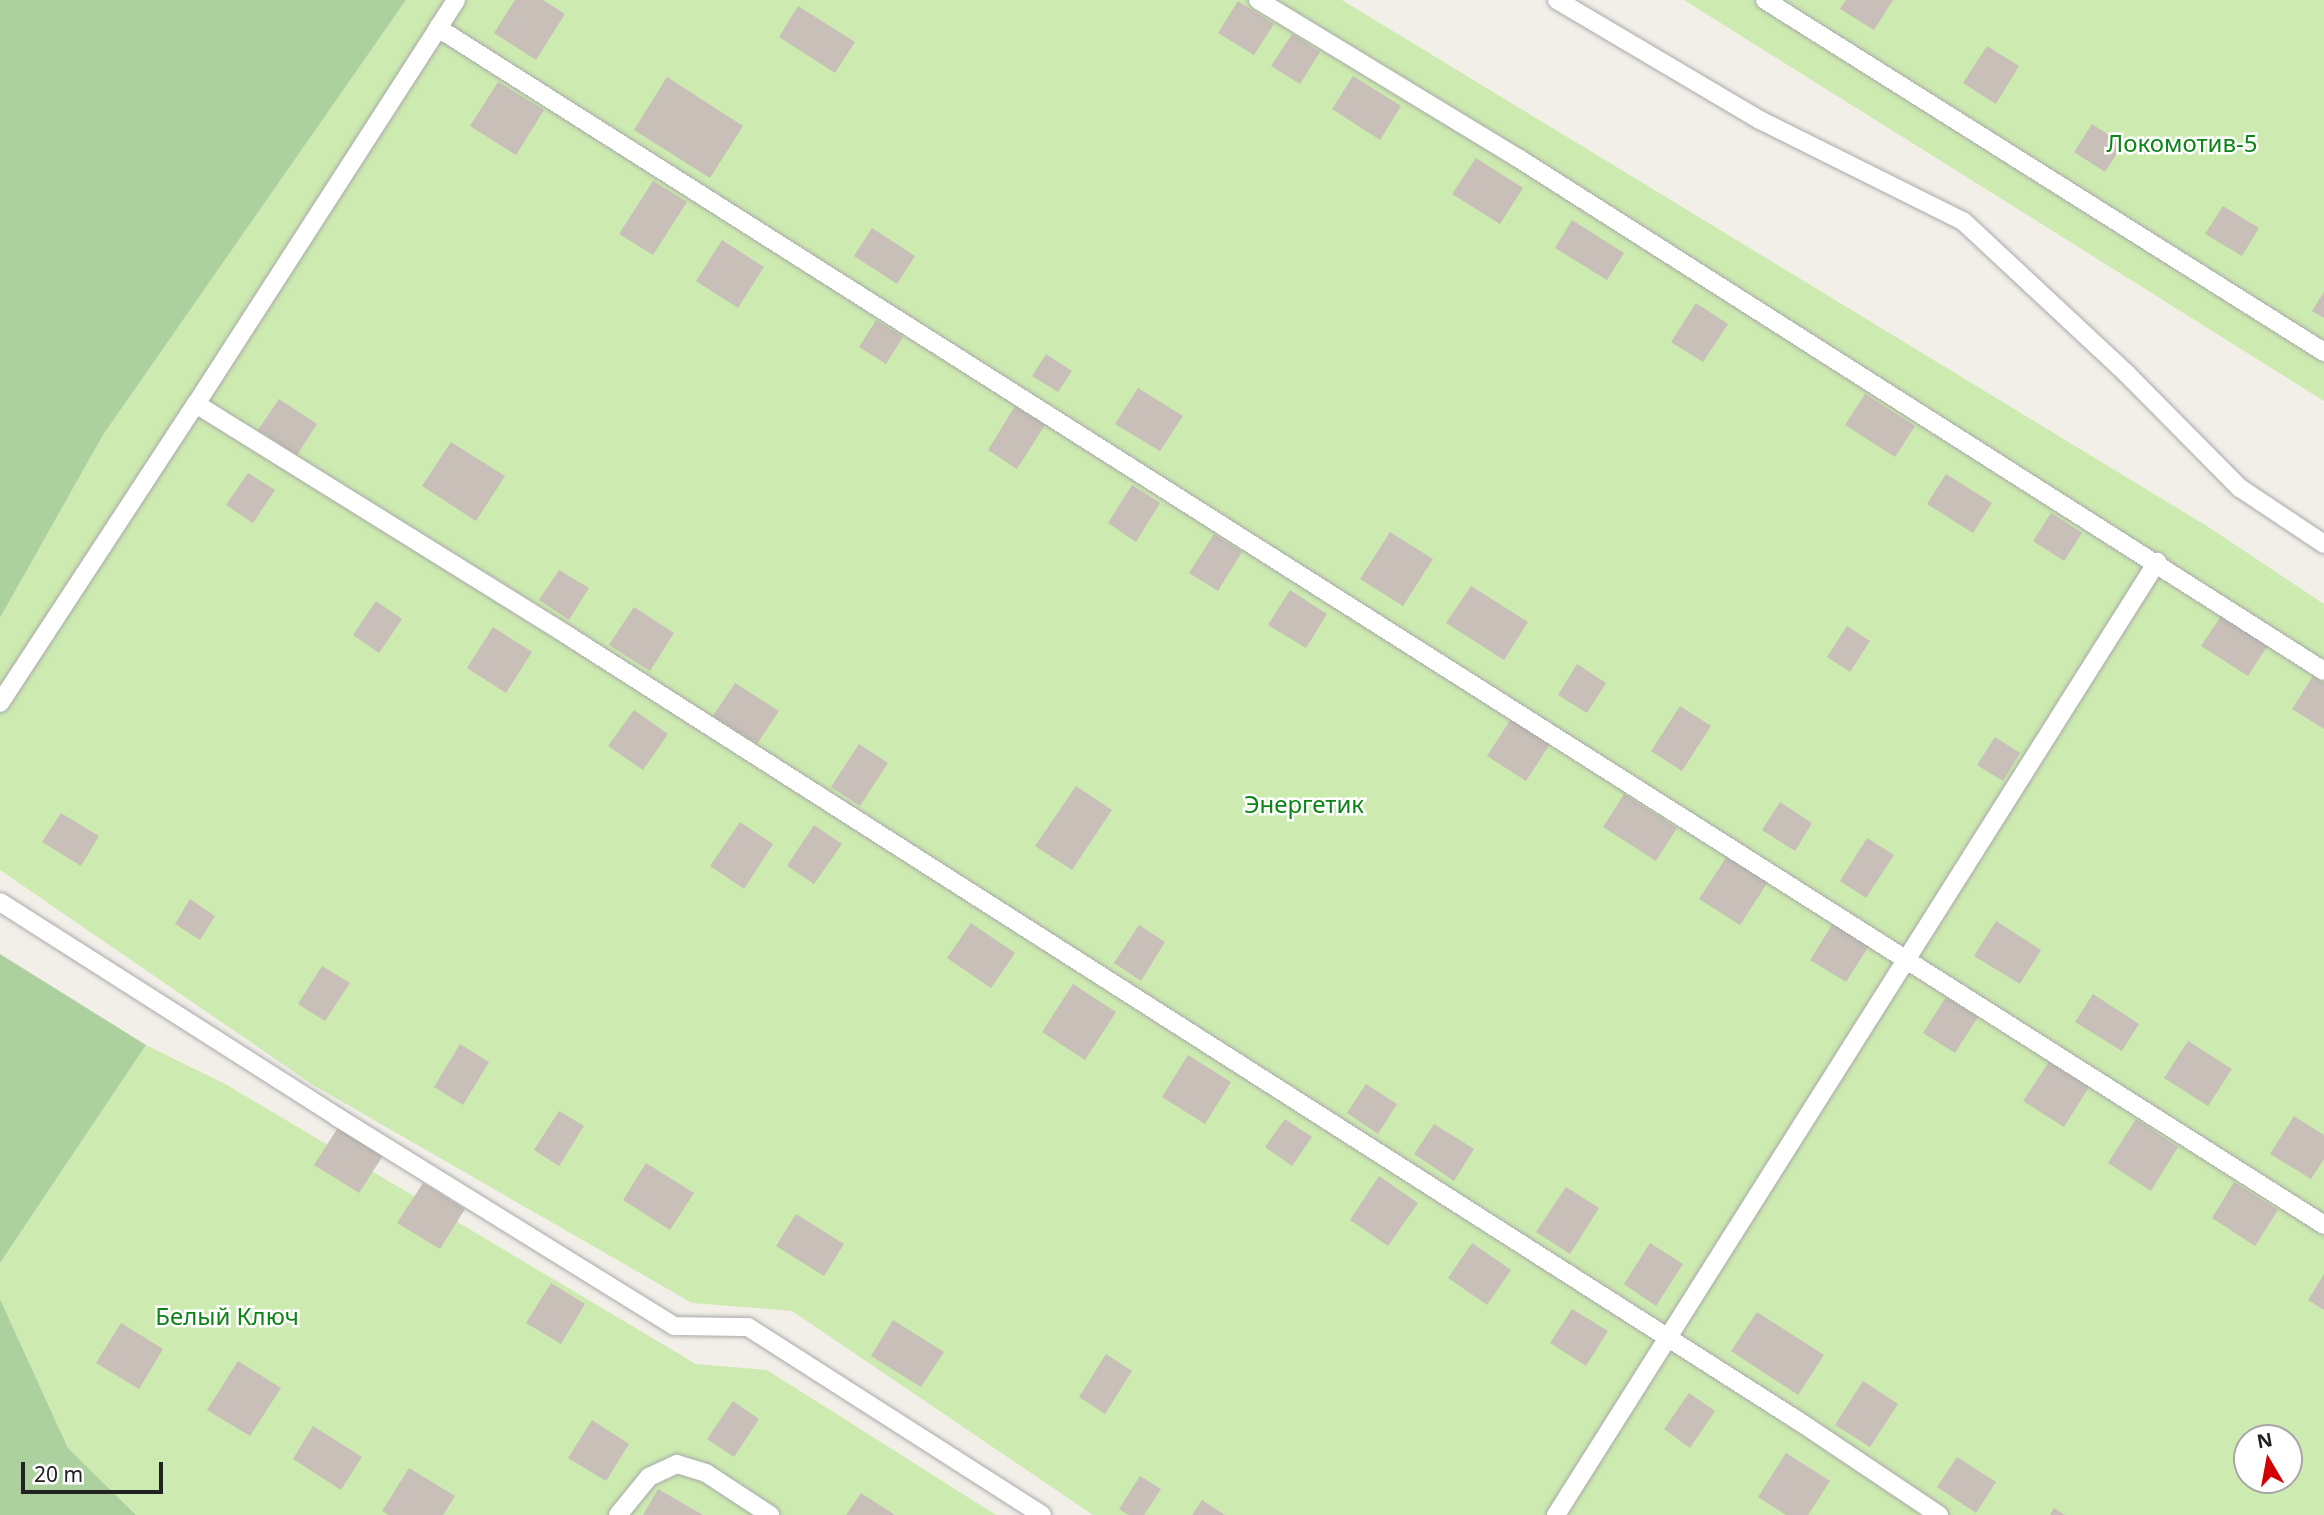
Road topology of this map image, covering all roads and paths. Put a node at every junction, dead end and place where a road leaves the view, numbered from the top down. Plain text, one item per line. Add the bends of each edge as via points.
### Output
1 (456, 0) edge
2 (1258, 0) edge
3 (1557, 0) edge
4 (1765, 0) edge
5 (438, 28) junction
6 (2324, 352) edge
7 (196, 404) junction
8 (2324, 544) edge
9 (2157, 562) junction
10 (2324, 671) edge
11 (0, 703) edge
12 (0, 902) edge
13 (1908, 961) junction
14 (2324, 1225) edge
15 (1667, 1339) junction
16 (618, 1515) edge
17 (770, 1515) edge
18 (1042, 1515) edge
19 (1556, 1515) edge
20 (1938, 1515) edge

1 - 5 lane
2 - 9 lane via 1518,158
3 - 8 lane via 1760,120 1963,222 2127,374 2240,488
4 - 6 lane
5 - 7 lane
5 - 13 lane
7 - 11 lane
7 - 15 lane via 556,628
9 - 10 lane
9 - 13 lane
12 - 18 lane via 674,1326 748,1327
13 - 14 lane
13 - 15 lane
15 - 19 lane
15 - 20 lane
16 - 17 lane via 649,1477 677,1464 706,1473

